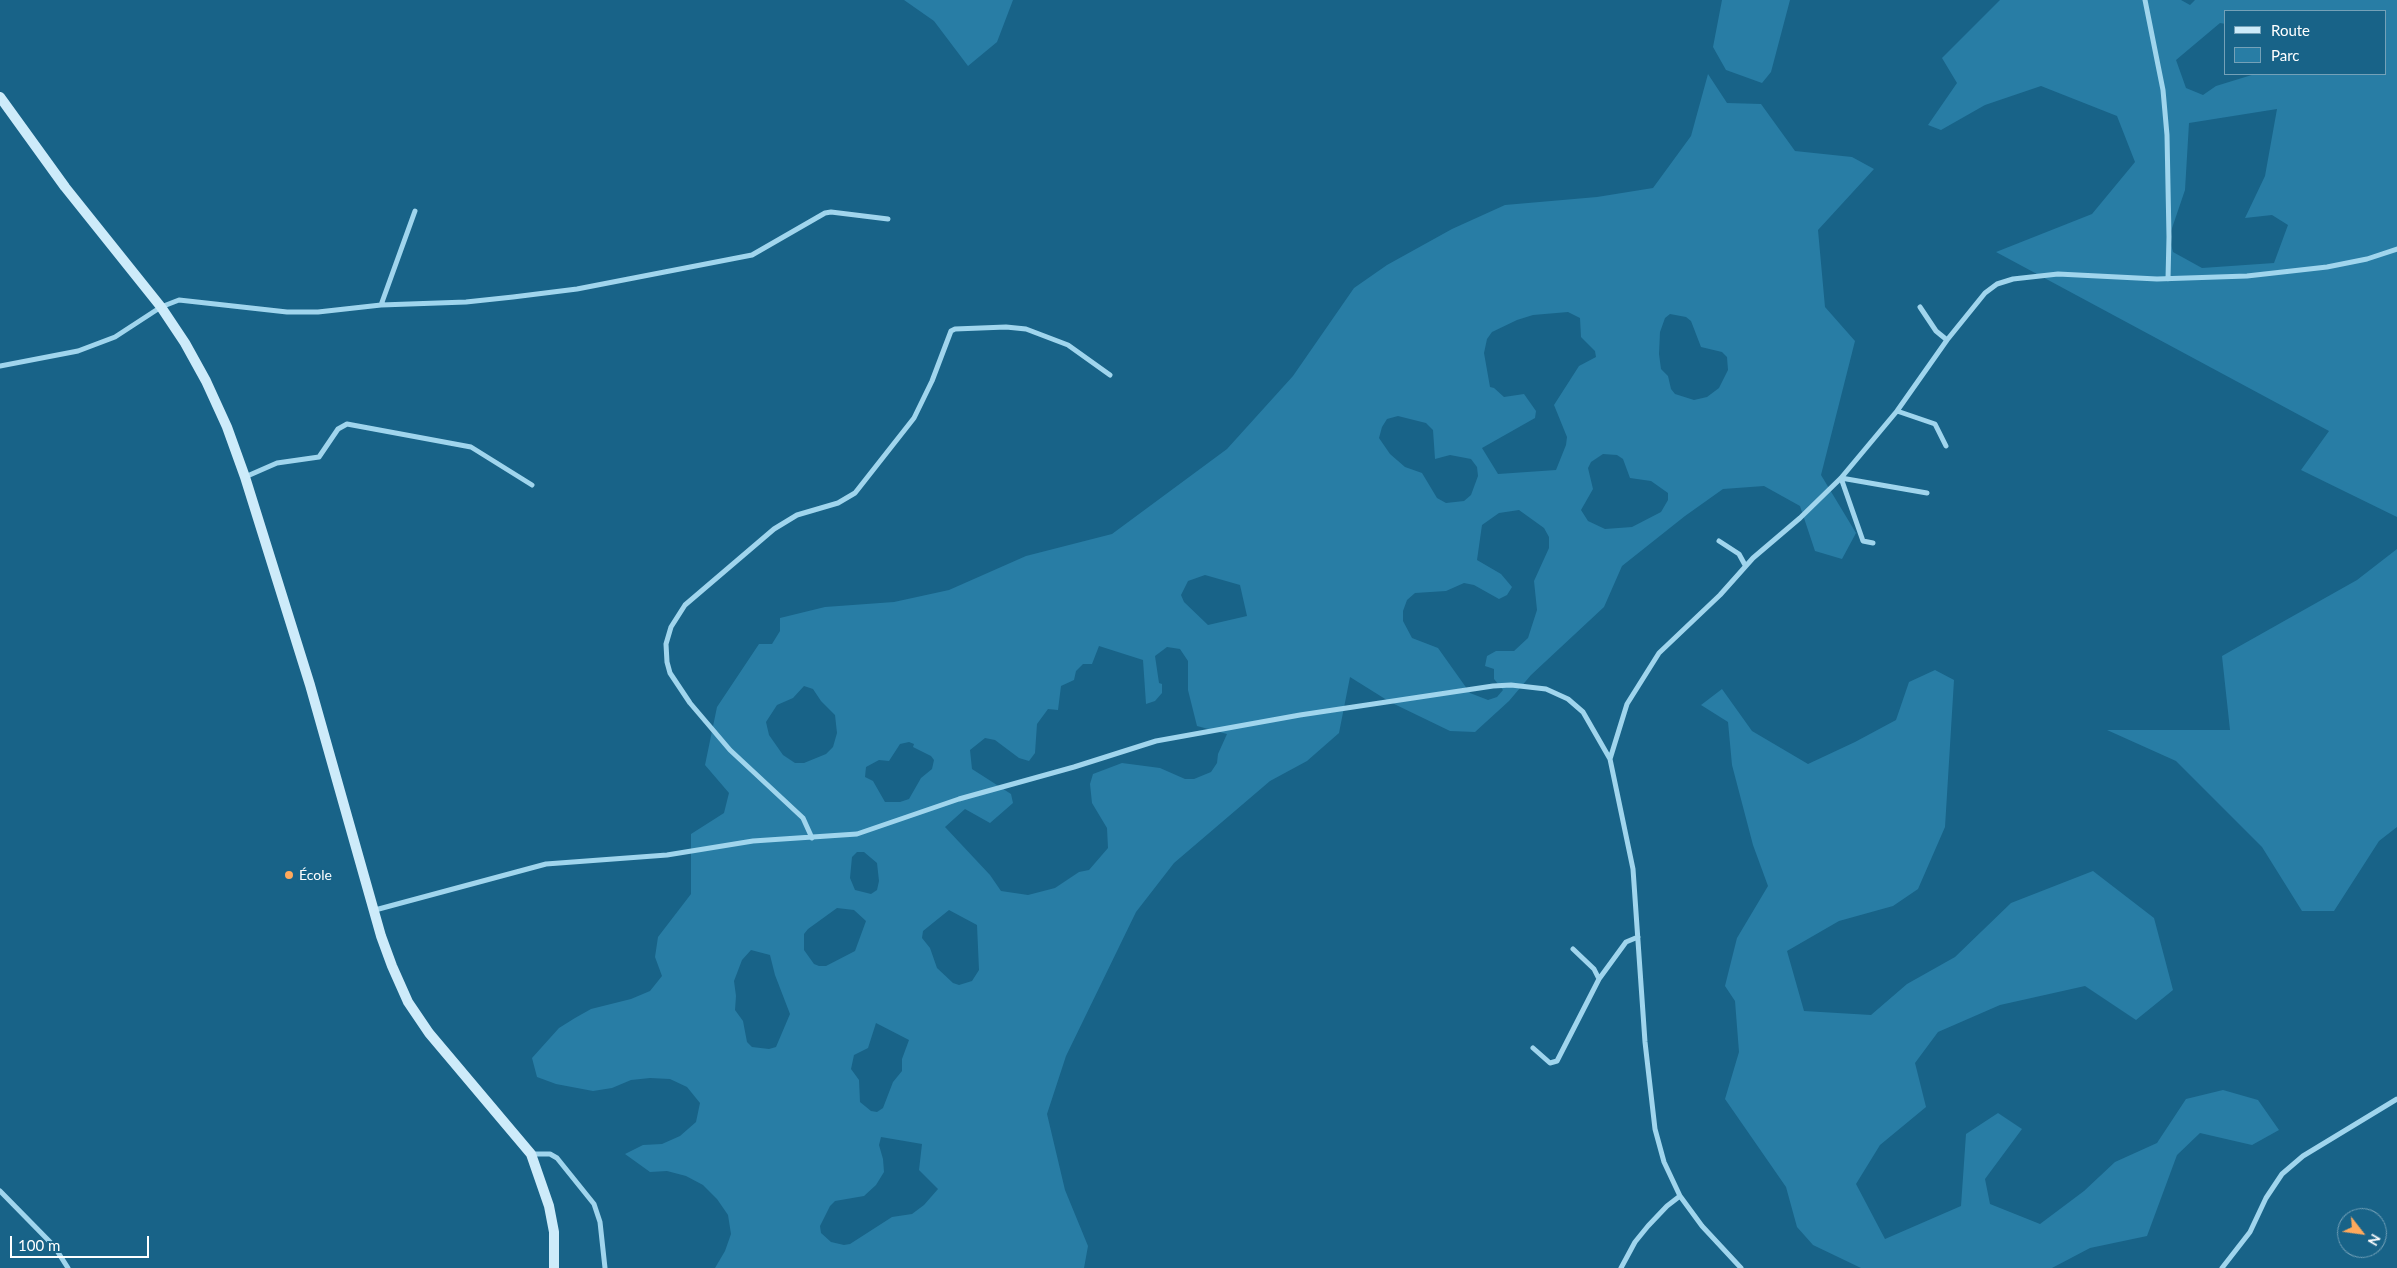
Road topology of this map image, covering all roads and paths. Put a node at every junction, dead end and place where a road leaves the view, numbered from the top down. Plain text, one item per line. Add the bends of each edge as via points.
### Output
1 (2145, 0) edge
2 (0, 97) edge
3 (415, 211) dead end
4 (888, 218) dead end
5 (2397, 249) edge
6 (2168, 279) junction
7 (381, 305) junction
8 (161, 307) junction
9 (1920, 307) dead end
10 (1947, 340) junction
11 (0, 366) edge
12 (1110, 374) dead end
13 (1897, 411) junction
14 (1946, 446) dead end
15 (245, 476) junction
16 (1841, 478) junction
17 (532, 485) dead end
18 (1927, 493) dead end
19 (1720, 542) dead end
20 (1873, 543) dead end
21 (1745, 565) junction
22 (1610, 759) junction
23 (812, 838) junction
24 (375, 910) junction
25 (1638, 937) junction
26 (1573, 949) dead end
27 (1599, 979) junction
28 (1533, 1048) dead end
29 (2397, 1099) edge
30 (531, 1154) junction
31 (0, 1191) edge
32 (1680, 1196) junction
33 (68, 1268) edge
34 (554, 1268) edge
35 (605, 1268) edge
36 (1621, 1268) edge
37 (1741, 1268) edge
38 (2222, 1268) edge

1 - 6 street via 2163,90 2167,135
2 - 8 main road via 65,187
3 - 7 street
4 - 7 street via 825,213 752,255 577,290 466,302
5 - 6 street via 2327,267 2247,276
6 - 10 street via 2058,274 2004,281 1985,293
7 - 8 street via 286,312 186,299
8 - 11 street via 115,337 78,352
8 - 15 main road via 200,368
9 - 10 street via 1936,331
10 - 13 street
12 - 23 street via 1068,345 1026,330 1006,327 951,331 914,418 855,493 838,503 797,515 774,529 685,604 671,627 666,644 670,673 690,703 730,750 803,818
13 - 14 street via 1935,424
13 - 16 street
15 - 17 street via 277,463 319,457 338,429 347,424 471,447
15 - 24 main road
16 - 18 street
16 - 20 street via 1863,542
16 - 21 street
19 - 21 street via 1739,554
21 - 22 street via 1720,595 1658,652 1627,704
22 - 23 street via 1583,712 1568,699 1533,686 1493,686 1148,742 1074,767 959,799 865,832
22 - 25 street via 1633,869
23 - 24 street via 754,841 667,855 546,864
24 - 30 main road via 392,966 417,1016
25 - 27 street via 1626,942
25 - 32 street via 1652,1113 1664,1162
26 - 27 street via 1594,969
27 - 28 street via 1557,1062 1550,1063
29 - 38 street via 2303,1156 2282,1174 2246,1237
30 - 34 main road via 549,1206 554,1232
30 - 35 street via 550,1154 557,1158 594,1204 600,1222
31 - 33 street via 54,1246
32 - 36 street via 1648,1226
32 - 37 street via 1702,1226

